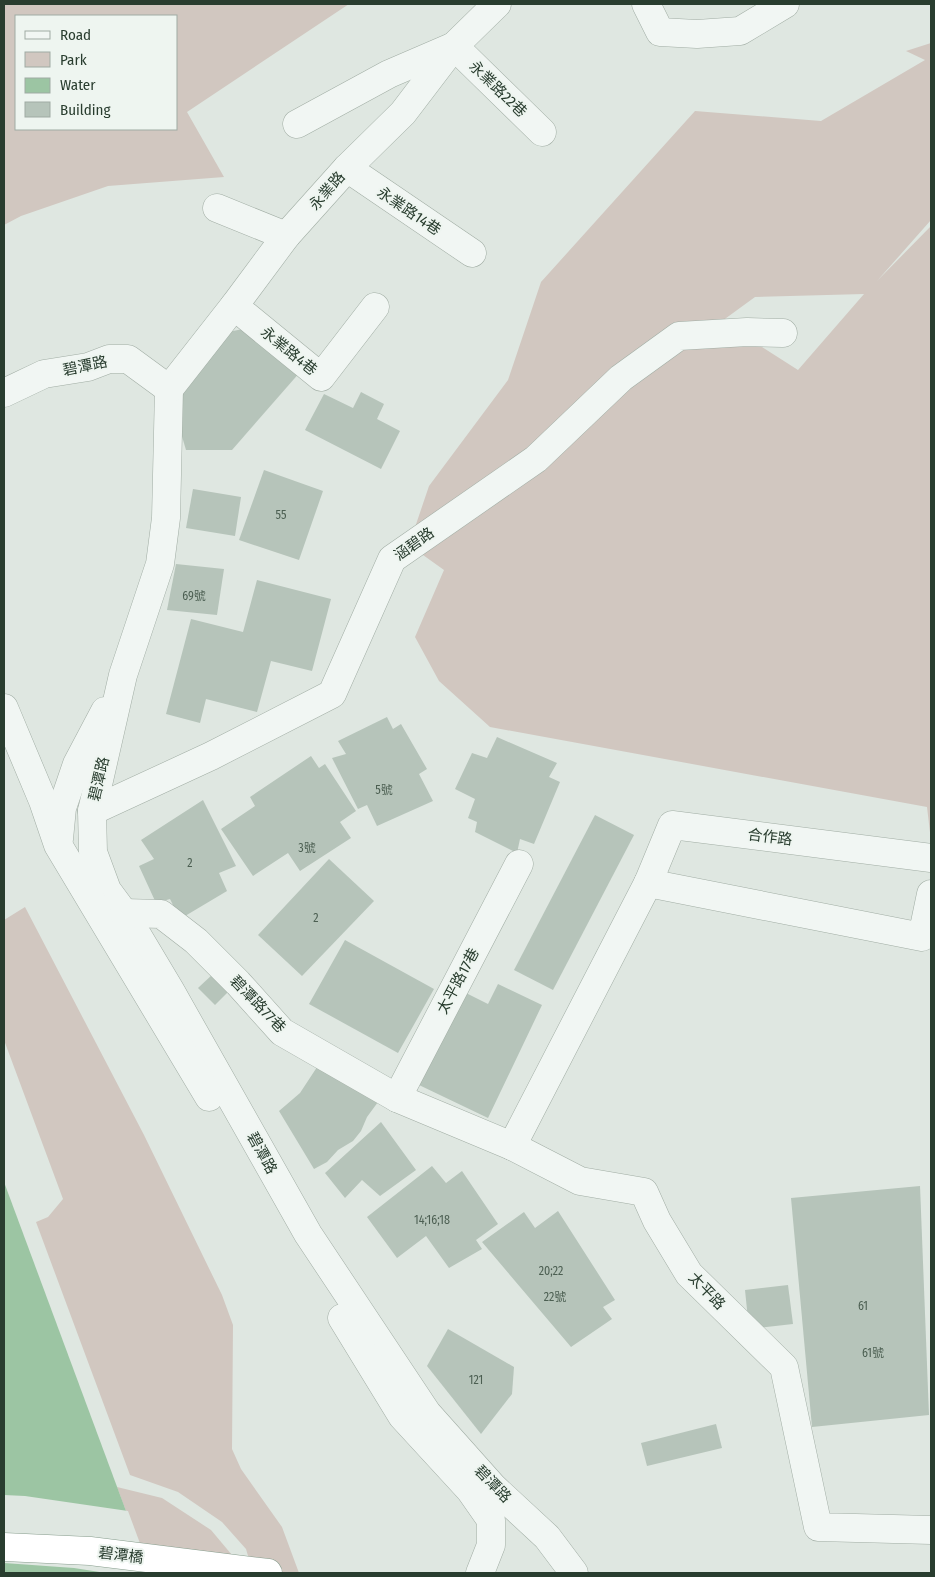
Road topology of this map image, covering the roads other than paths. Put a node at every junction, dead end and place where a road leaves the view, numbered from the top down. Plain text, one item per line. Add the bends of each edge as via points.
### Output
1 (497, 4) edge
2 (646, 4) edge
3 (785, 4) edge
4 (454, 46) junction
5 (297, 124) dead end
6 (542, 132) dead end
7 (346, 168) junction
8 (217, 208) dead end
9 (286, 236) junction
10 (472, 253) dead end
11 (234, 306) junction
12 (375, 307) dead end
13 (783, 333) dead end
14 (169, 389) junction
15 (4, 393) edge
16 (123, 675) junction
17 (4, 708) edge
18 (92, 811) junction
19 (58, 845) junction
20 (931, 858) edge
21 (519, 864) dead end
22 (648, 883) junction
23 (931, 894) edge
24 (124, 913) junction
25 (397, 1098) junction
26 (512, 1146) junction
27 (931, 1530) edge
28 (4, 1547) edge
29 (268, 1573) edge
30 (480, 1573) edge
31 (574, 1573) edge

1 - 4 street, 永業路
2 - 3 street via 660,32 696,34 740,31
4 - 5 street via 390,74
4 - 6 street, 永業路22巷
4 - 7 street, 永業路 via 403,113
7 - 9 street, 永業路
7 - 10 street, 永業路14巷
8 - 9 street
9 - 11 street, 永業路
11 - 12 street, 永業路4巷 via 321,377
11 - 14 street, 永業路
13 - 18 street, 涵碧路 via 679,336 621,378 536,459 392,559 332,694 211,756
14 - 15 street, 碧潭路 via 128,359 44,374
14 - 16 street, 碧潭路 via 166,518 160,564
16 - 18 street, 碧潭路
16 - 19 street, 碧潭路 via 77,764 62,808
17 - 19 street, 碧潭路
18 - 24 street, 碧潭路 via 92,852 107,890
19 - 30 street, 碧潭路 via 402,1416 470,1490 491,1520 491,1545
20 - 22 street, 合作路 via 672,825
21 - 25 street, 太平路17巷
22 - 23 street via 922,937
22 - 26 street, 合作路
24 - 25 street, 碧潭路77巷 via 161,914 196,941 282,1032
24 - 31 street, 碧潭路 via 308,1234 427,1413 493,1487 547,1537
25 - 26 street, 太平路
26 - 27 street, 太平路 via 580,1181 644,1192 657,1221 689,1274 784,1367 818,1527
28 - 29 highway, 碧潭橋 via 90,1551

